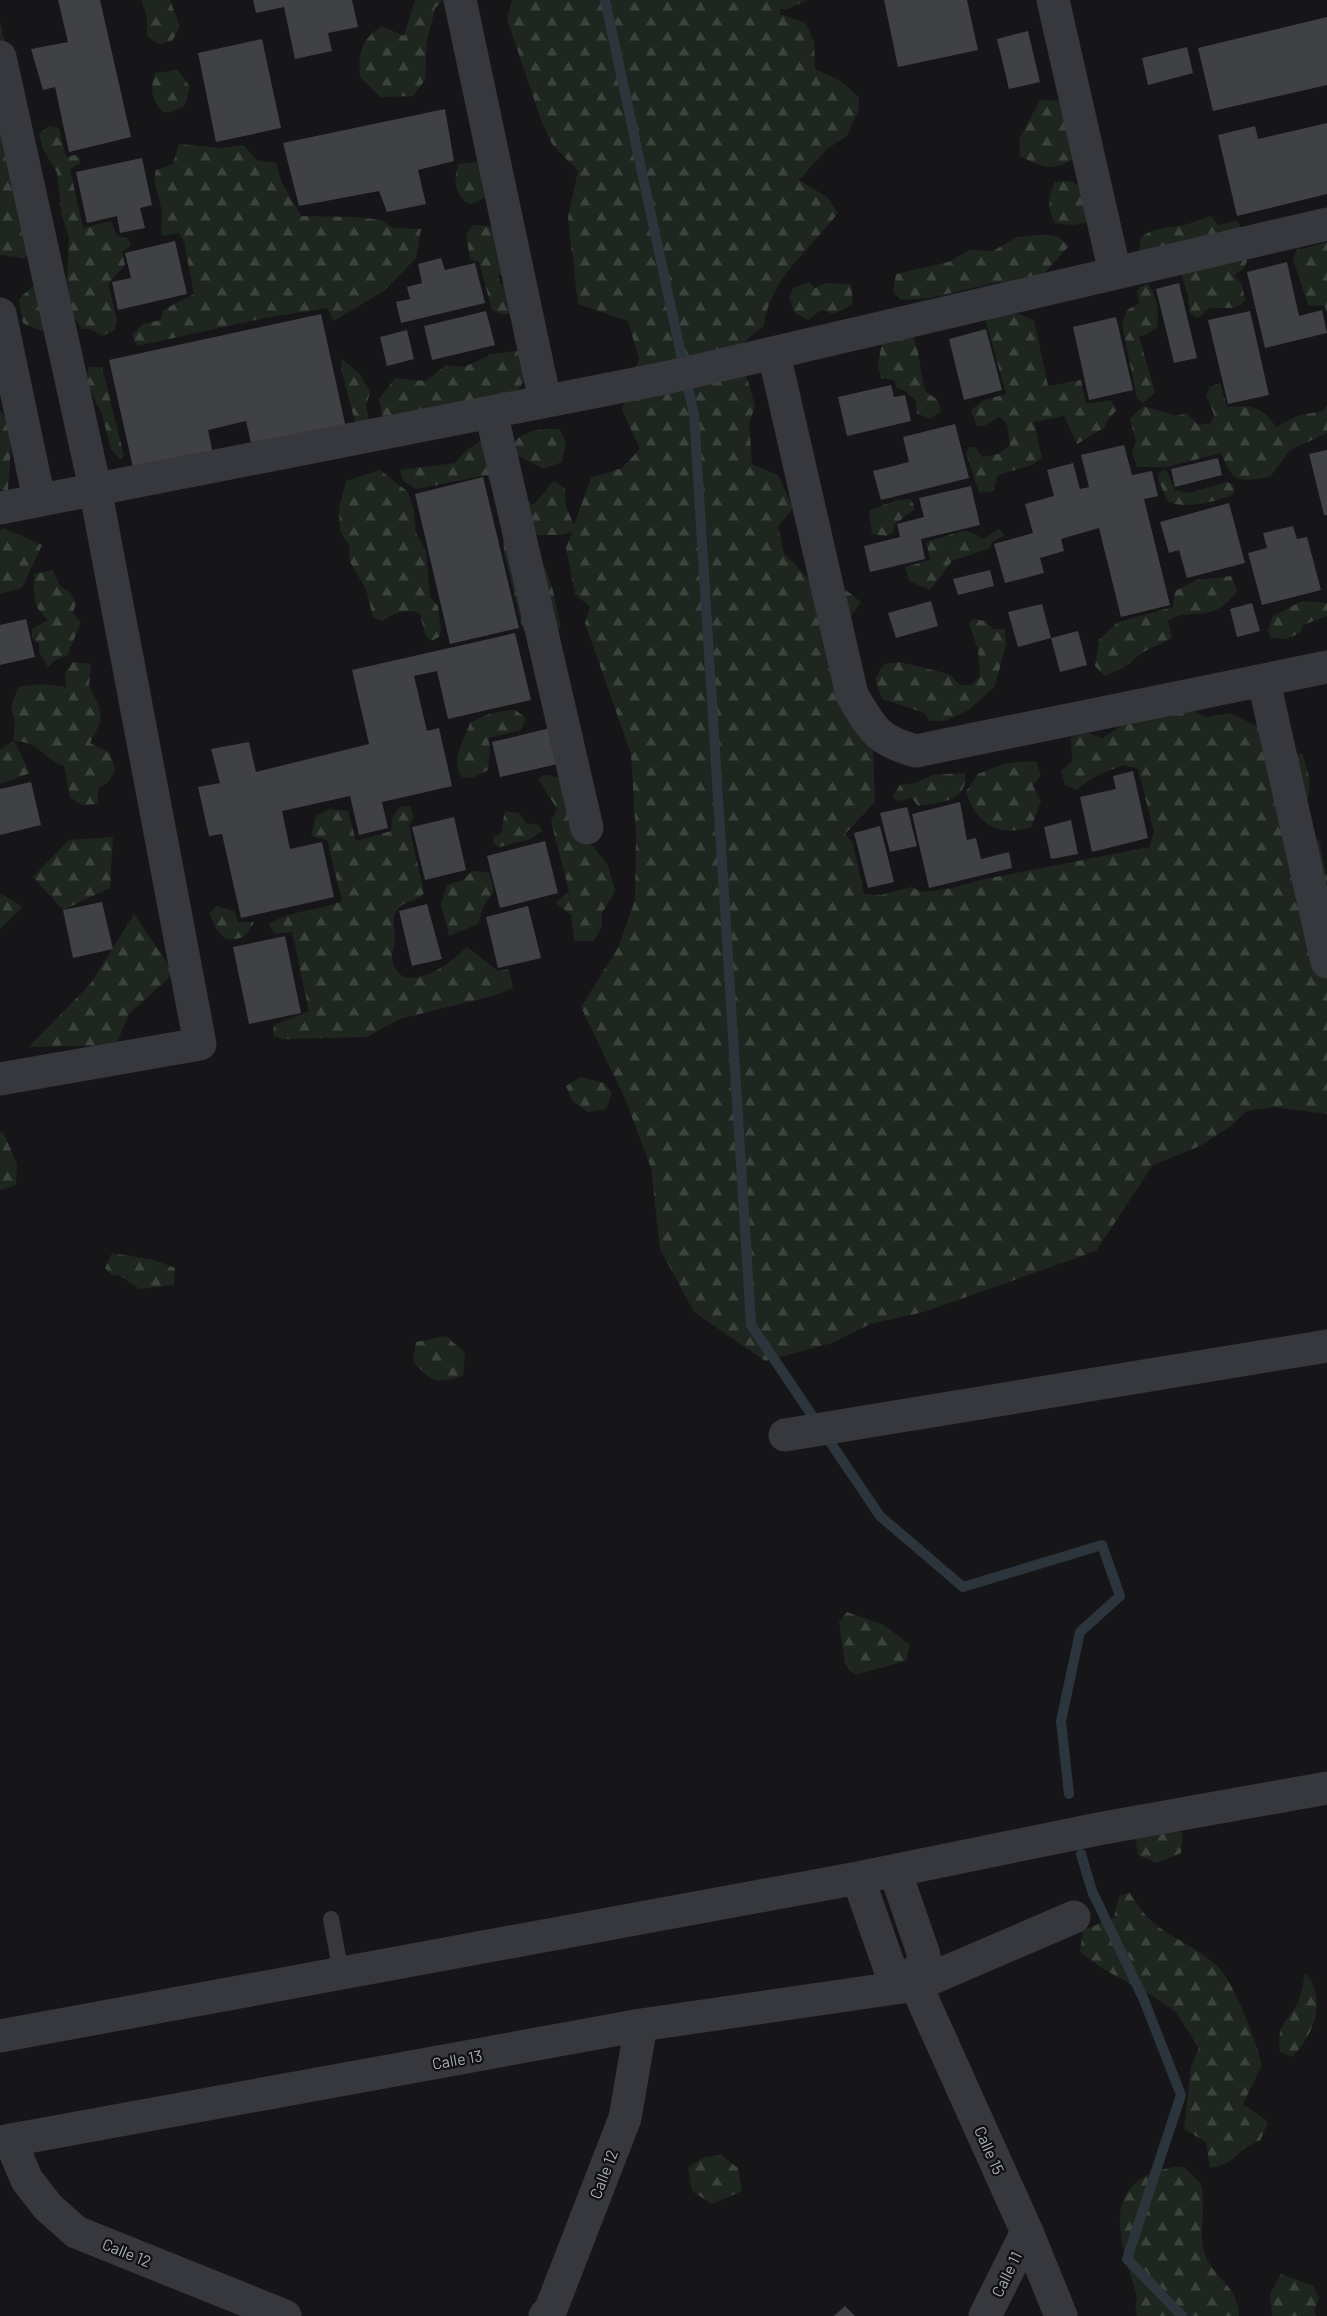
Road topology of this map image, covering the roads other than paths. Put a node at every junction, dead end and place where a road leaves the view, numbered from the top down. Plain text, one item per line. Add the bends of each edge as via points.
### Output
1 (460, 0) edge
2 (1053, 0) edge
3 (0, 57) edge
4 (1327, 224) edge
5 (1115, 273) junction
6 (0, 314) edge
7 (774, 354) junction
8 (545, 401) junction
9 (491, 412) junction
10 (95, 488) junction
11 (39, 499) junction
12 (0, 508) edge
13 (1327, 667) edge
14 (1264, 682) junction
15 (587, 828) dead end
16 (1327, 962) edge
17 (0, 1079) edge
18 (1327, 1346) edge
19 (785, 1435) dead end
20 (1327, 1788) edge
21 (895, 1871) junction
22 (858, 1878) junction
23 (1074, 1917) dead end
24 (331, 1919) dead end
25 (341, 1973) junction
26 (916, 1985) junction
27 (641, 2025) junction
28 (0, 2037) edge
29 (5, 2141) edge
30 (1027, 2232) junction
31 (285, 2316) edge
32 (544, 2316) edge
33 (985, 2316) edge
34 (1061, 2316) edge

1 - 8 street
2 - 5 street
3 - 10 street
4 - 5 street
5 - 7 street
6 - 11 street
7 - 8 street
7 - 14 street via 852,695 870,725 889,744 916,751
8 - 9 street
9 - 10 street
9 - 15 street
10 - 11 street
10 - 17 street via 200,1044
11 - 12 street
13 - 14 street
14 - 16 street
18 - 19 street
20 - 21 street via 1098,1828
21 - 22 street
21 - 26 street via 924,1955
22 - 25 street
22 - 26 street via 890,1969
23 - 26 street, Calle 13
24 - 25 lane
25 - 28 street
26 - 27 street, Calle 13
26 - 30 street, Calle 15
27 - 29 street, Calle 13
27 - 32 street, Calle 12 via 625,2118 551,2309
29 - 31 street, Calle 12 via 27,2180 76,2232
30 - 33 street, Calle 11
30 - 34 street, Calle 15

